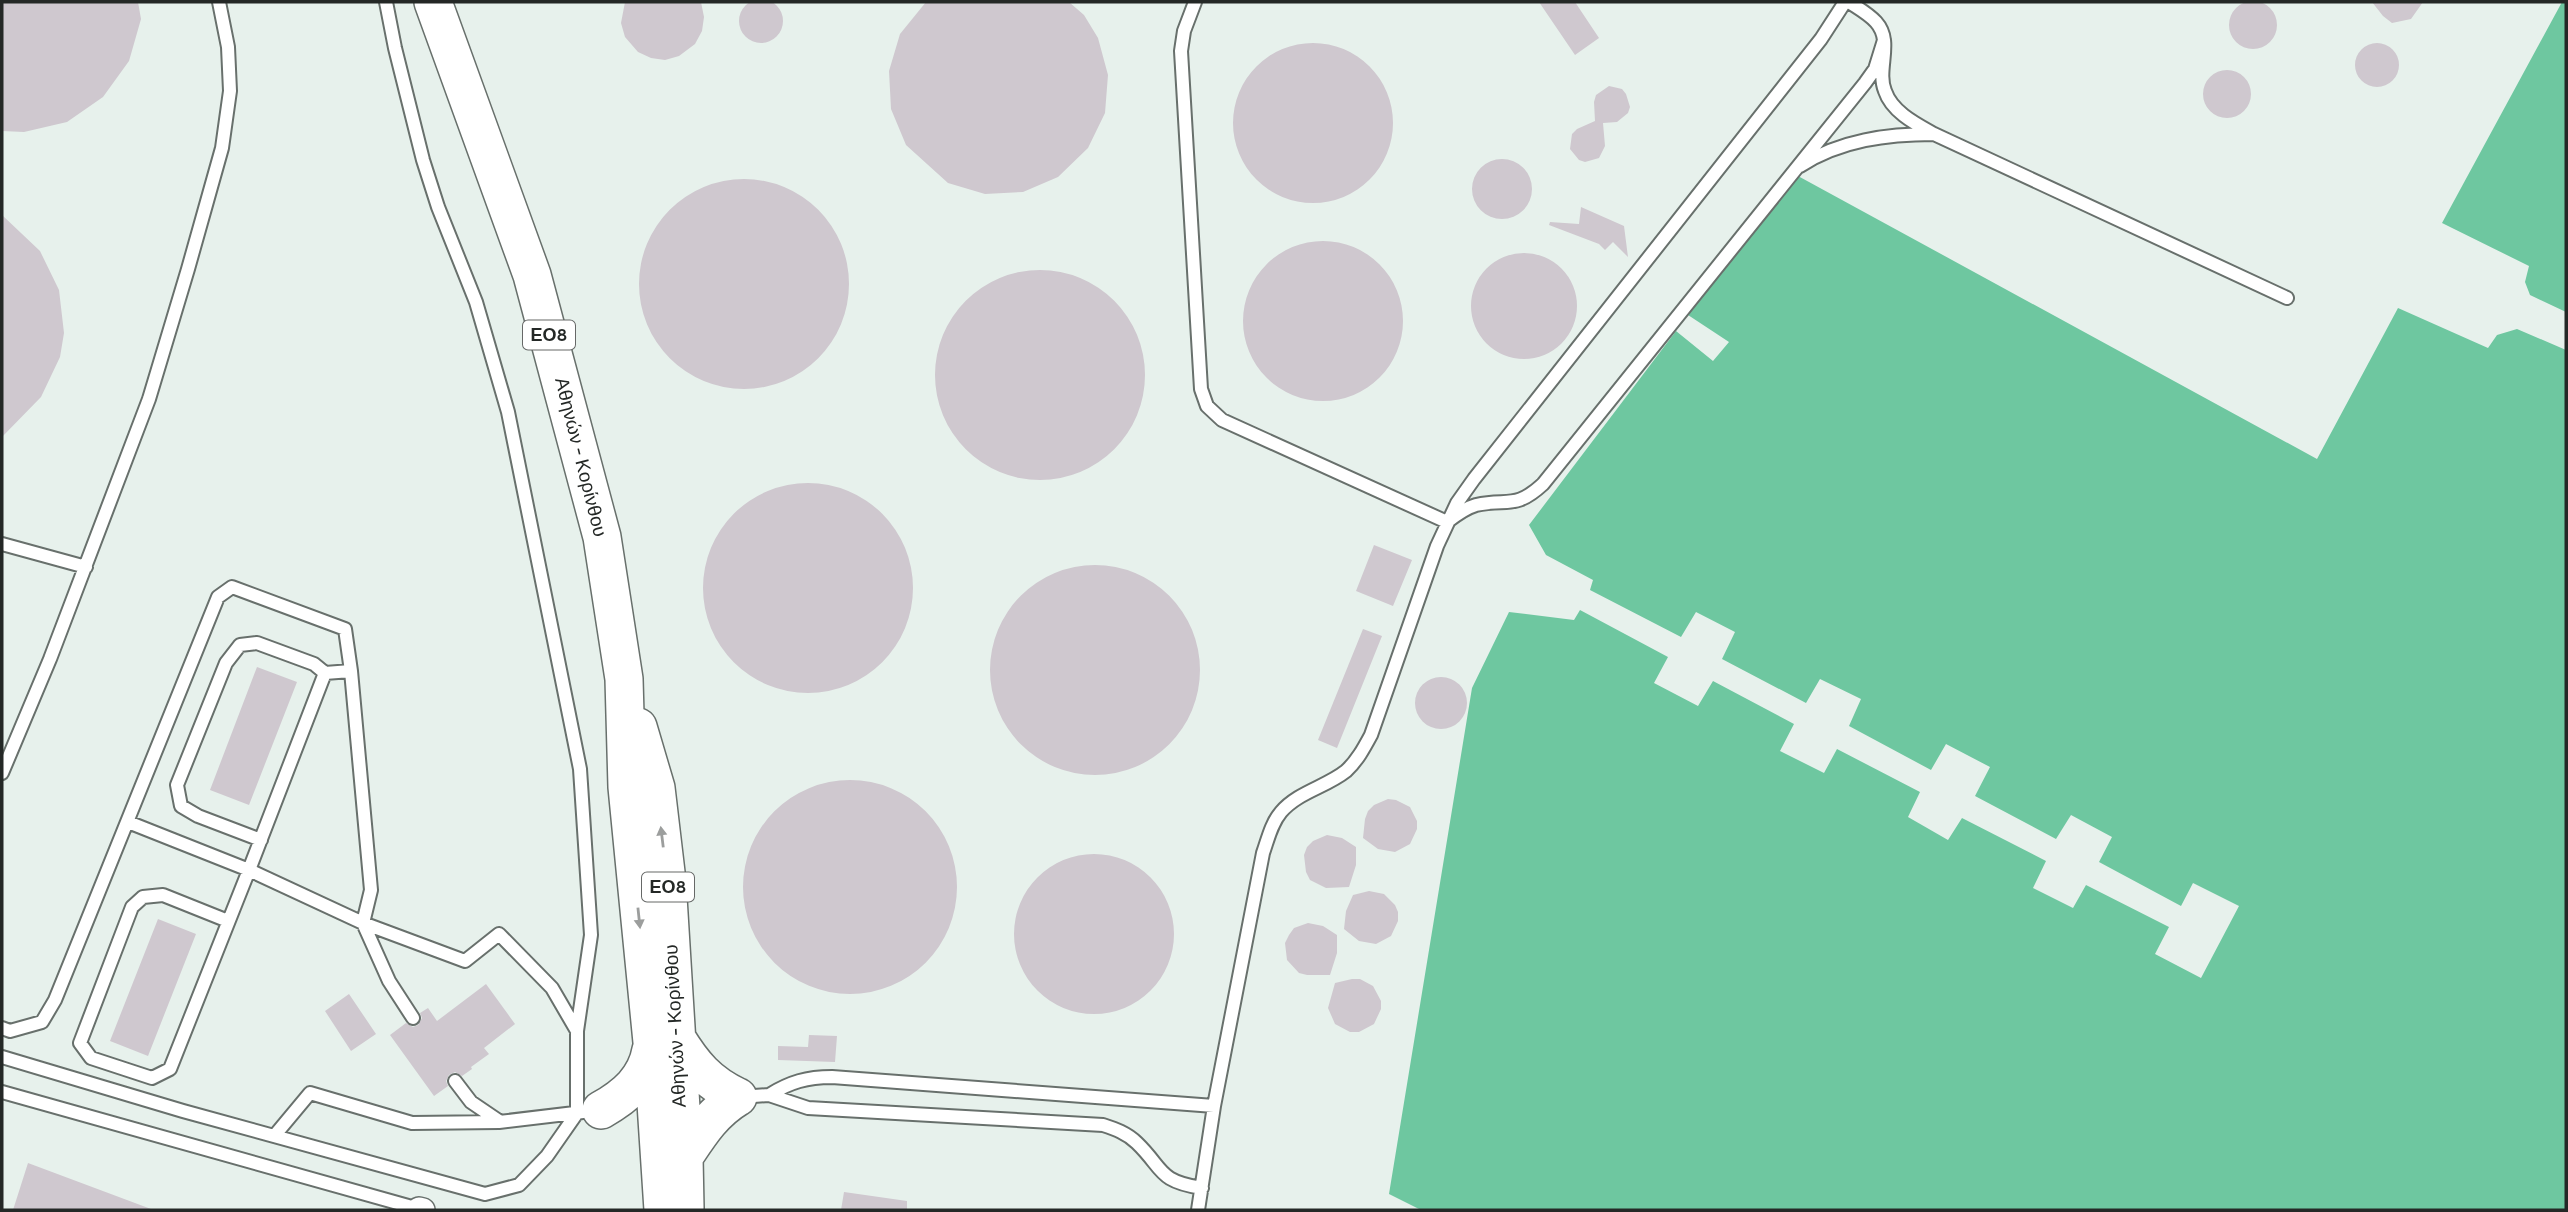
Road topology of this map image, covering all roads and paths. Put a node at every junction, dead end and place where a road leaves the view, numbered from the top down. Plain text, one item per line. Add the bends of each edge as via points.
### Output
1 (219, 2) edge
2 (386, 2) edge
3 (433, 2) edge
4 (1195, 2) edge
5 (1847, 2) edge
6 (1884, 40) junction
7 (1934, 134) junction
8 (1787, 178) junction
9 (2287, 298) dead end
10 (1447, 522) junction
11 (2, 544) edge
12 (86, 566) junction
13 (351, 671) junction
14 (325, 673) junction
15 (2, 773) edge
16 (128, 822) junction
17 (261, 840) junction
18 (248, 870) junction
19 (228, 921) junction
20 (363, 923) junction
21 (413, 1018) dead end
22 (2, 1028) edge
23 (577, 1031) junction
24 (664, 1040) junction
25 (2, 1057) edge
26 (455, 1081) dead end
27 (2, 1092) edge
28 (669, 1103) junction
29 (1214, 1107) junction
30 (499, 1122) junction
31 (275, 1135) junction
32 (671, 1158) junction
33 (1202, 1188) junction
34 (421, 1210) edge
35 (663, 1210) edge
36 (685, 1210) edge
37 (1198, 1210) edge

1 - 12 lane via 230,91 222,148 149,399
2 - 23 lane via 424,160 476,303 508,412 580,769 591,935
3 - 24 main road, Αθηνών - Κορίνθου / ΕΟ8 via 533,275 602,537 624,679 656,788 667,881
4 - 10 lane via 1181,51 1201,389 1207,405 1222,420
5 - 6 lane via 1876,21
5 - 10 lane via 1474,479
6 - 7 lane via 1881,78 1885,93 1895,108
6 - 8 lane via 1875,69
7 - 8 lane via 1864,140 1809,160
7 - 9 lane
8 - 10 lane via 1544,484 1530,497 1476,505
10 - 29 lane via 1371,735 1346,771 1281,811 1270,829
11 - 12 lane
12 - 15 lane
13 - 14 lane
13 - 16 lane via 345,629 232,587 218,597
13 - 20 lane via 371,890
14 - 17 lane
14 - 17 lane via 314,664 257,643 240,645 226,663 177,785 181,806
16 - 18 lane
16 - 22 lane via 42,1022 10,1031
17 - 18 lane
18 - 19 lane
18 - 20 lane
19 - 19 lane via 170,1069 152,1078 91,1058 80,1043 132,907 143,897 163,895
20 - 21 lane via 389,981
20 - 23 lane via 465,961 499,934 552,988
23 - 28 lane
24 - 28 main road, Αθηνών - Κορίνθου / ΕΟ8
24 - 28 main road via 636,1084 620,1099
24 - 28 main road via 720,1089
25 - 31 lane
26 - 30 lane via 471,1102
27 - 34 lane
28 - 29 lane via 809,1077 832,1077
28 - 30 lane
28 - 31 lane via 547,1156 519,1185 485,1194
28 - 32 main road, Αθηνών - Κορίνθου / ΕΟ8
28 - 32 main road via 621,1116
28 - 32 main road via 722,1107
28 - 33 lane via 788,1104 1102,1125 1136,1142 1162,1174
29 - 33 lane
30 - 31 lane via 412,1123 310,1093
32 - 35 main road, Αθηνών - Κορίνθου / ΕΟ8
32 - 36 main road, Αθηνών - Κορίνθου / ΕΟ8
33 - 37 lane

